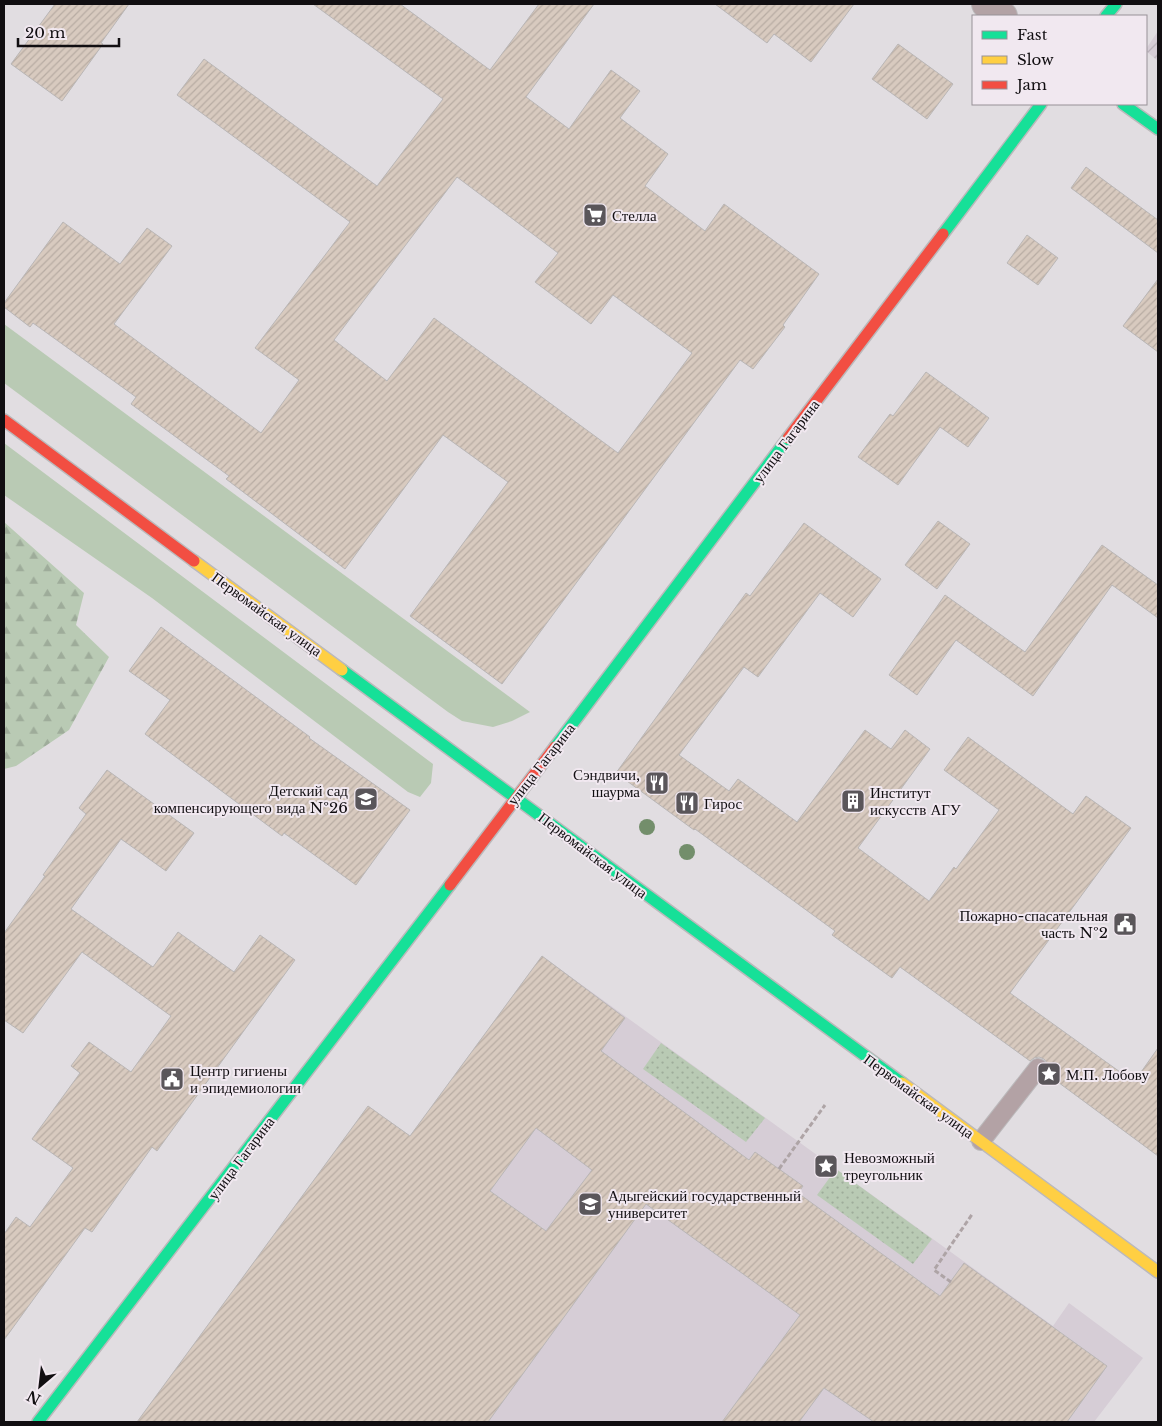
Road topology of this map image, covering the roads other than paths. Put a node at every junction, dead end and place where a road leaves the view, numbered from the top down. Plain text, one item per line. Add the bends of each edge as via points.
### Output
1 (986, 4) edge
2 (1116, 4) edge
3 (1002, 15) edge
4 (1107, 15) edge
5 (1040, 105) edge
6 (1124, 105) edge
7 (1158, 129) edge
8 (4, 420) edge
9 (516, 797) junction
10 (1038, 1068) dead end
11 (980, 1141) junction
12 (1158, 1272) edge
13 (38, 1422) edge

1 - 3 street
2 - 4 main road
5 - 9 main road, улица Гагарина
6 - 7 main road
8 - 9 main road, Первомайская улица
9 - 11 main road, Первомайская улица
9 - 13 main road, улица Гагарина
10 - 11 lane
11 - 12 main road, Первомайская улица

